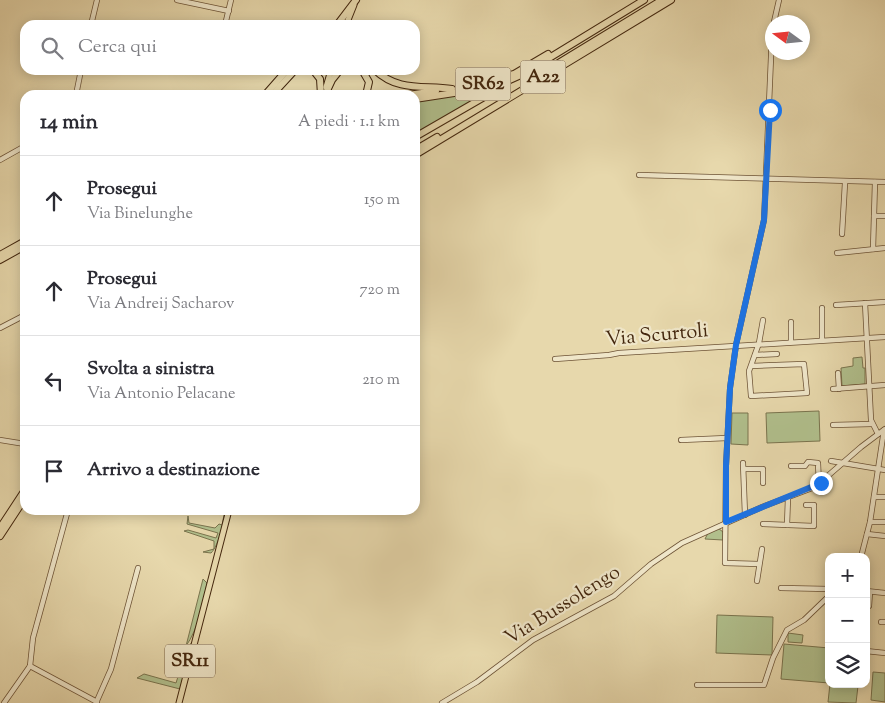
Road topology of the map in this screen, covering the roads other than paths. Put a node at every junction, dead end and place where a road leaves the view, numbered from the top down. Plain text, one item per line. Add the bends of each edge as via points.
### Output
1 (97, 0) edge
2 (177, 0) edge
3 (231, 0) edge
4 (356, 0) edge
5 (637, 0) edge
6 (644, 0) edge
7 (662, 0) edge
8 (672, 0) edge
9 (779, 0) edge
10 (229, 11) junction
11 (776, 15) edge
12 (92, 20) edge
13 (226, 20) edge
14 (341, 20) edge
15 (348, 20) edge
16 (771, 60) edge
17 (524, 74) junction
18 (80, 75) edge
19 (283, 75) edge
20 (290, 75) edge
21 (317, 75) edge
22 (329, 75) edge
23 (336, 75) edge
24 (365, 75) edge
25 (381, 75) edge
26 (452, 89) junction
27 (77, 90) edge
28 (269, 90) edge
29 (277, 90) edge
30 (322, 90) edge
31 (325, 90) edge
32 (326, 90) edge
33 (367, 90) edge
34 (420, 93) edge
35 (420, 98) edge
36 (420, 134) edge
37 (420, 147) edge
38 (20, 149) edge
39 (420, 152) edge
40 (0, 160) edge
41 (639, 175) dead end
42 (766, 180) junction
43 (844, 182) junction
44 (875, 182) junction
45 (885, 182) edge
46 (874, 216) junction
47 (885, 216) edge
48 (842, 234) dead end
49 (20, 244) edge
50 (885, 248) edge
51 (20, 249) edge
52 (873, 249) junction
53 (837, 253) dead end
54 (0, 255) edge
55 (0, 260) edge
56 (885, 302) edge
57 (866, 303) junction
58 (836, 305) dead end
59 (822, 308) dead end
60 (20, 318) edge
61 (763, 320) dead end
62 (791, 322) dead end
63 (0, 328) edge
64 (885, 337) edge
65 (867, 338) junction
66 (822, 340) junction
67 (792, 342) junction
68 (759, 343) junction
69 (736, 345) junction
70 (777, 354) dead end
71 (755, 355) junction
72 (555, 359) dead end
73 (751, 366) junction
74 (838, 372) dead end
75 (885, 385) edge
76 (869, 386) junction
77 (833, 389) dead end
78 (839, 389) junction
79 (871, 424) junction
80 (833, 425) dead end
81 (885, 430) edge
82 (878, 434) junction
83 (727, 438) junction
84 (0, 440) edge
85 (681, 440) dead end
86 (20, 443) edge
87 (884, 446) edge
88 (831, 461) dead end
89 (744, 463) dead end
90 (842, 463) junction
91 (791, 466) dead end
92 (744, 469) junction
93 (879, 470) junction
94 (885, 470) edge
95 (763, 483) dead end
96 (819, 485) junction
97 (874, 497) junction
98 (885, 497) edge
99 (20, 498) edge
100 (788, 498) junction
101 (806, 505) dead end
102 (20, 506) edge
103 (67, 515) edge
104 (228, 515) edge
105 (745, 515) junction
106 (726, 522) junction
107 (870, 522) junction
108 (885, 522) edge
109 (763, 524) dead end
110 (787, 525) junction
111 (0, 528) edge
112 (867, 534) junction
113 (0, 536) edge
114 (885, 536) edge
115 (762, 549) dead end
116 (862, 553) edge
117 (760, 564) junction
118 (138, 568) dead end
119 (757, 581) dead end
120 (781, 588) dead end
121 (825, 589) edge
122 (870, 592) edge
123 (885, 593) edge
124 (827, 598) edge
125 (870, 651) edge
126 (885, 653) edge
127 (30, 666) junction
128 (697, 685) dead end
129 (4, 703) edge
130 (97, 703) edge
131 (178, 703) edge
132 (442, 703) edge

1 - 12 street
2 - 10 street
3 - 10 street
4 - 14 highway
4 - 15 main road
5 - 26 highway, SR62 via 514,74
6 - 17 highway, SR62
7 - 37 highway, A22
8 - 39 highway, A22
9 - 11 street
10 - 13 street
16 - 42 street
17 - 35 highway, SR62 via 480,89
17 - 36 highway
18 - 27 street
19 - 28 highway
20 - 29 highway
21 - 30 highway
22 - 31 main road
23 - 32 highway
24 - 33 highway via 369,82
25 - 26 highway via 401,86
26 - 34 highway, SR62
38 - 40 street
41 - 42 street
42 - 43 street
42 - 69 street via 759,249
43 - 44 street
43 - 48 street
44 - 45 street
44 - 46 street
46 - 47 street
46 - 52 street
49 - 54 highway
50 - 52 street
51 - 55 highway
52 - 53 street
56 - 57 street
57 - 58 street
57 - 65 street
59 - 66 street
60 - 63 street
61 - 68 street
62 - 67 street
64 - 65 street, Via Scurtoli
65 - 66 street, Via Scurtoli
65 - 76 street
66 - 67 street, Via Scurtoli
67 - 68 street, Via Scurtoli
68 - 69 street, Via Scurtoli
68 - 71 street
69 - 72 street, Via Scurtoli
69 - 83 street
70 - 71 street
71 - 73 street
73 - 73 street via 751,396 807,393 804,364
74 - 78 street
75 - 76 street
76 - 78 street
76 - 79 street
77 - 78 street
79 - 80 street
79 - 82 street
81 - 82 street
81 - 87 street
82 - 90 street
83 - 85 street
83 - 106 street
84 - 86 street
87 - 93 street
88 - 90 street
89 - 92 street
90 - 93 street
90 - 96 street
91 - 96 street via 818,463
92 - 95 street via 763,468
92 - 105 street
93 - 94 street
93 - 97 street
96 - 100 street, Via Bussolengo
97 - 98 street
97 - 107 street
99 - 111 highway
100 - 105 street, Via Bussolengo
100 - 110 street
101 - 110 street via 814,505 814,526
102 - 113 highway
103 - 127 street via 33,638
104 - 131 main road, SR11
105 - 106 street, Via Bussolengo
106 - 117 street via 725,563
106 - 132 street, Via Bussolengo via 682,543 614,596 533,640 477,682
107 - 108 street
107 - 112 street
109 - 110 street
112 - 114 street
112 - 116 street
115 - 117 street
117 - 119 street
118 - 130 street via 111,669
120 - 121 street
122 - 123 street
124 - 128 street via 804,620 787,630 764,685
125 - 126 street
127 - 129 street
127 - 130 street

